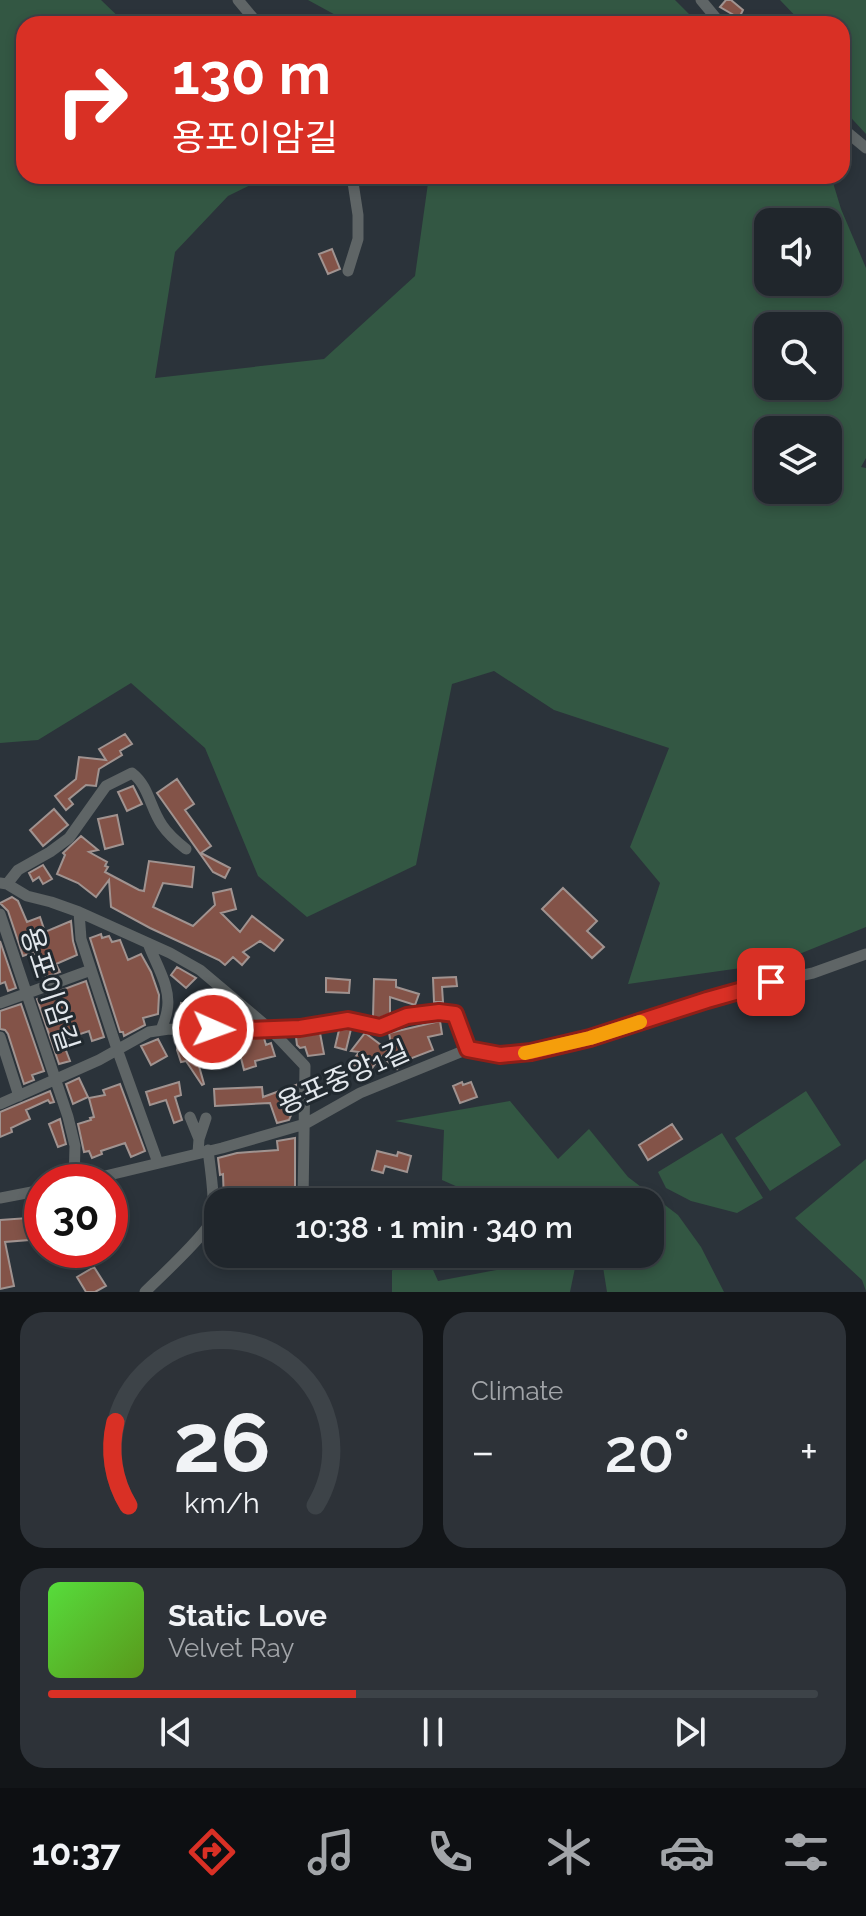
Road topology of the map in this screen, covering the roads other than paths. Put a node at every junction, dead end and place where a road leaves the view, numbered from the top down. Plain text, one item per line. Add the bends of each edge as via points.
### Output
1 (238, 0) edge
2 (701, 0) edge
3 (251, 16) edge
4 (714, 16) edge
5 (850, 135) edge
6 (866, 148) edge
7 (353, 184) edge
8 (348, 271) dead end
9 (186, 849) dead end
10 (3, 883) edge
11 (79, 912) junction
12 (0, 914) edge
13 (148, 943) junction
14 (866, 954) edge
15 (91, 970) junction
16 (27, 994) junction
17 (0, 1003) edge
18 (270, 1029) junction
19 (161, 1030) junction
20 (0, 1037) edge
21 (117, 1049) junction
22 (468, 1049) junction
23 (55, 1080) junction
24 (19, 1096) junction
25 (0, 1104) edge
26 (190, 1117) dead end
27 (206, 1118) dead end
28 (305, 1124) junction
29 (199, 1139) junction
30 (203, 1152) junction
31 (158, 1163) junction
32 (74, 1164) edge
33 (128, 1170) edge
34 (303, 1188) edge
35 (24, 1192) edge
36 (1, 1194) edge
37 (145, 1292) edge

1 - 3 street
2 - 4 street
5 - 6 street
7 - 8 street via 358,239
9 - 10 street via 162,825 141,780 132,773 106,786 69,838
10 - 11 street
11 - 13 street
11 - 15 street
12 - 16 street, 용포이암길
13 - 18 street via 200,970
13 - 19 street via 167,992
14 - 22 street, 용포중앙1길 via 590,1038 500,1055
15 - 16 street
15 - 21 street
16 - 17 street
16 - 23 street, 용포이암길
18 - 19 street, 용포이암길
18 - 22 street, 용포이암길 via 348,1020 380,1027 407,1016 439,1012 455,1014
18 - 28 street via 305,1066
19 - 21 street, 용포이암길
20 - 24 street
21 - 23 street, 용포이암길
21 - 31 street
22 - 28 street, 용포중앙1길 via 360,1093
23 - 24 street, 용포이암길
23 - 32 street, 용포이암길 via 75,1146
24 - 25 street, 용포이암길
26 - 29 street
27 - 29 street
28 - 30 street, 용포중앙1길
28 - 34 street
29 - 30 street
30 - 31 street, 용포중앙1길
30 - 37 street via 212,1185 212,1220
31 - 33 street, 용포중앙1길
35 - 36 street

